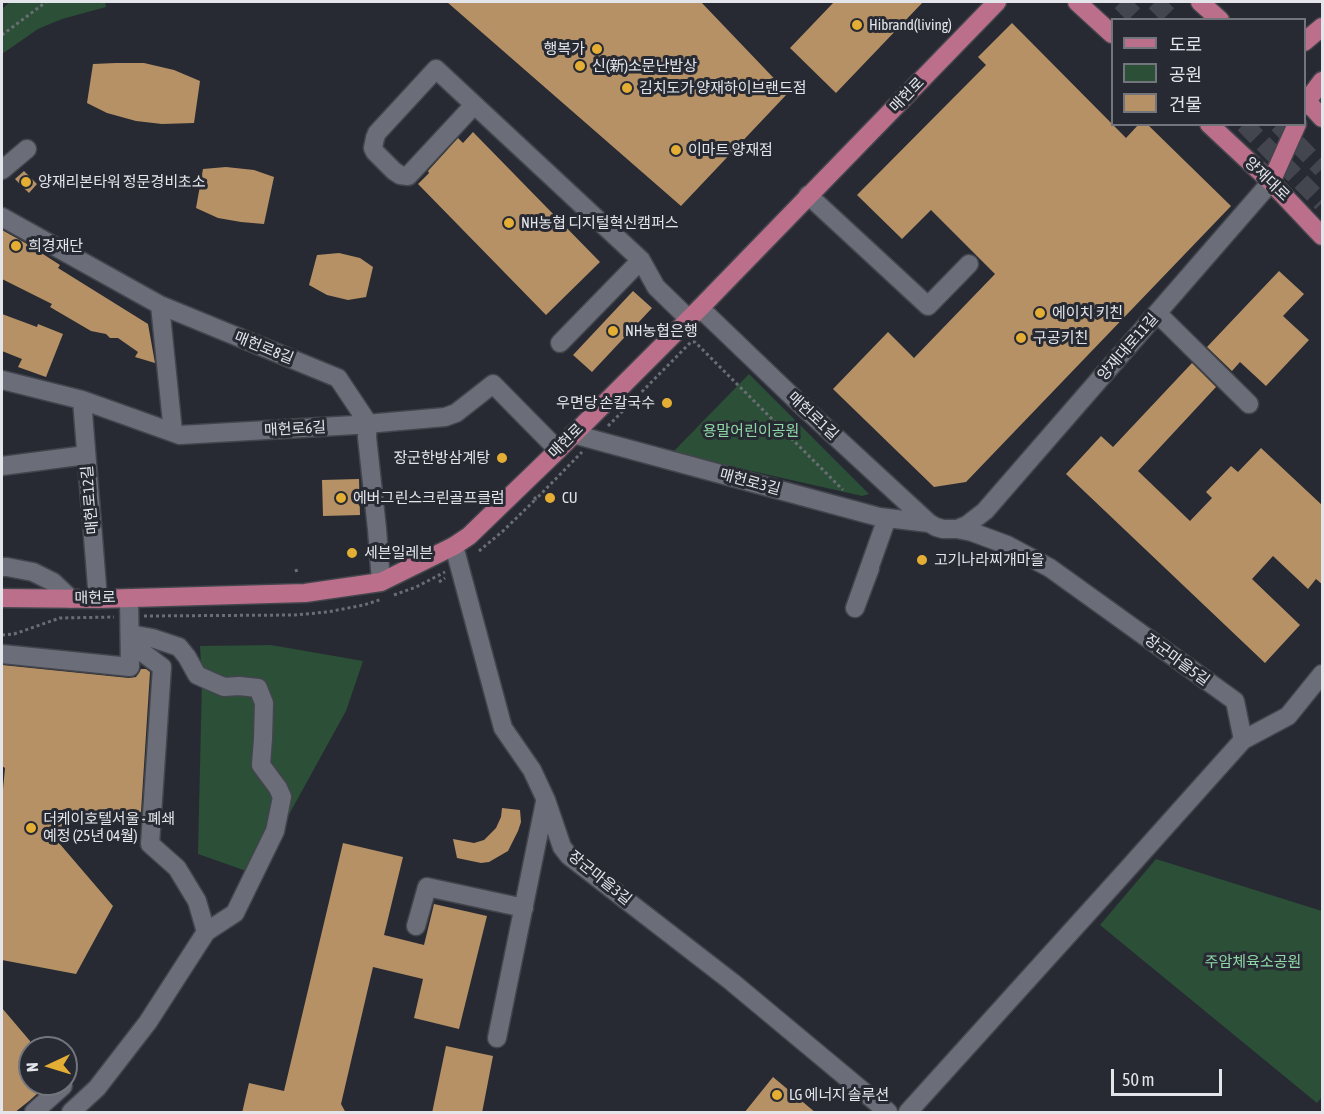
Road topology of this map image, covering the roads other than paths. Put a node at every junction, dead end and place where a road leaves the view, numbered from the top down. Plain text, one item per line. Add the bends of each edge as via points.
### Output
1 (997, 2) edge
2 (1077, 2) edge
3 (1200, 2) edge
4 (1218, 18) edge
5 (1323, 27) edge
6 (1111, 32) edge
7 (1306, 41) edge
8 (1323, 81) edge
9 (1323, 87) edge
10 (1306, 101) edge
11 (1306, 101) edge
12 (1306, 103) edge
13 (474, 105) junction
14 (1323, 117) edge
15 (1211, 126) edge
16 (1296, 126) edge
17 (27, 149) dead end
18 (2, 170) edge
19 (1271, 182) junction
20 (807, 195) junction
21 (2, 217) edge
22 (1323, 236) edge
23 (641, 260) junction
24 (969, 264) dead end
25 (160, 305) junction
26 (694, 313) junction
27 (1157, 313) junction
28 (560, 343) dead end
29 (2, 380) edge
30 (82, 400) junction
31 (1249, 404) dead end
32 (368, 423) junction
33 (173, 432) junction
34 (573, 434) junction
35 (558, 450) junction
36 (86, 456) junction
37 (2, 466) edge
38 (886, 518) junction
39 (929, 523) junction
40 (957, 529) junction
41 (454, 546) junction
42 (2, 567) edge
43 (381, 582) junction
44 (2, 598) edge
45 (129, 598) junction
46 (71, 599) junction
47 (98, 599) junction
48 (855, 608) dead end
49 (130, 638) junction
50 (2, 654) edge
51 (1323, 674) edge
52 (1243, 740) junction
53 (546, 800) junction
54 (524, 908) junction
55 (416, 926) dead end
56 (206, 932) junction
57 (497, 1038) dead end
58 (52, 1096) edge
59 (34, 1113) edge
60 (71, 1113) edge
61 (888, 1113) edge
62 (908, 1113) edge

1 - 20 main road, 매헌로
2 - 6 main road
3 - 4 main road
5 - 7 main road
8 - 10 main road
9 - 11 main road
12 - 14 main road
13 - 13 street, 매헌로1길 via 436,69 377,133 373,148 394,171 408,176
13 - 23 street, 매헌로1길
15 - 19 main road, 양재대로
16 - 19 main road, 양재대로11길
17 - 18 street
19 - 22 main road, 양재대로
19 - 27 street, 양재대로11길
20 - 24 street via 928,306
20 - 26 main road, 매헌로
21 - 25 street, 매헌로8길
23 - 26 street, 매헌로1길 via 656,287
23 - 28 street
25 - 32 street, 매헌로8길 via 338,378
25 - 33 street
26 - 34 main road, 매헌로
26 - 39 street, 매헌로1길 via 801,404
27 - 31 street
27 - 40 street, 양재대로11길 via 984,511
29 - 30 street, 매헌로6길
30 - 33 street, 매헌로6길
30 - 36 street, 매헌로12길
32 - 33 street, 매헌로6길 via 180,435
32 - 35 street, 매헌로6길 via 445,417 493,384
32 - 43 street
34 - 35 main road, 매헌로
34 - 38 street, 매헌로3길
35 - 41 main road, 매헌로
36 - 37 street
36 - 47 street, 매헌로12길
38 - 39 street, 매헌로3길
38 - 48 street
39 - 40 street
40 - 52 street, 장군마을5길 via 1007,545 1050,568 1235,701
41 - 43 main road, 매헌로
41 - 53 street, 장군마을3길 via 503,728 532,770
42 - 46 street via 53,582
43 - 45 main road, 매헌로 via 305,593
44 - 46 main road, 매헌로
45 - 47 main road, 매헌로
45 - 49 street
46 - 47 main road, 매헌로
49 - 50 street via 130,667
49 - 56 street via 162,667 150,844 177,868 197,902
49 - 56 street via 152,638 179,647 197,675 224,687 258,688 264,703 261,765 282,797 275,831 235,913
51 - 52 street via 1288,716
52 - 62 street
53 - 54 street
53 - 61 street, 장군마을3길 via 562,847 569,856 732,982
54 - 55 street via 427,886
54 - 57 street
56 - 60 street via 148,1022 97,1088
58 - 59 street

